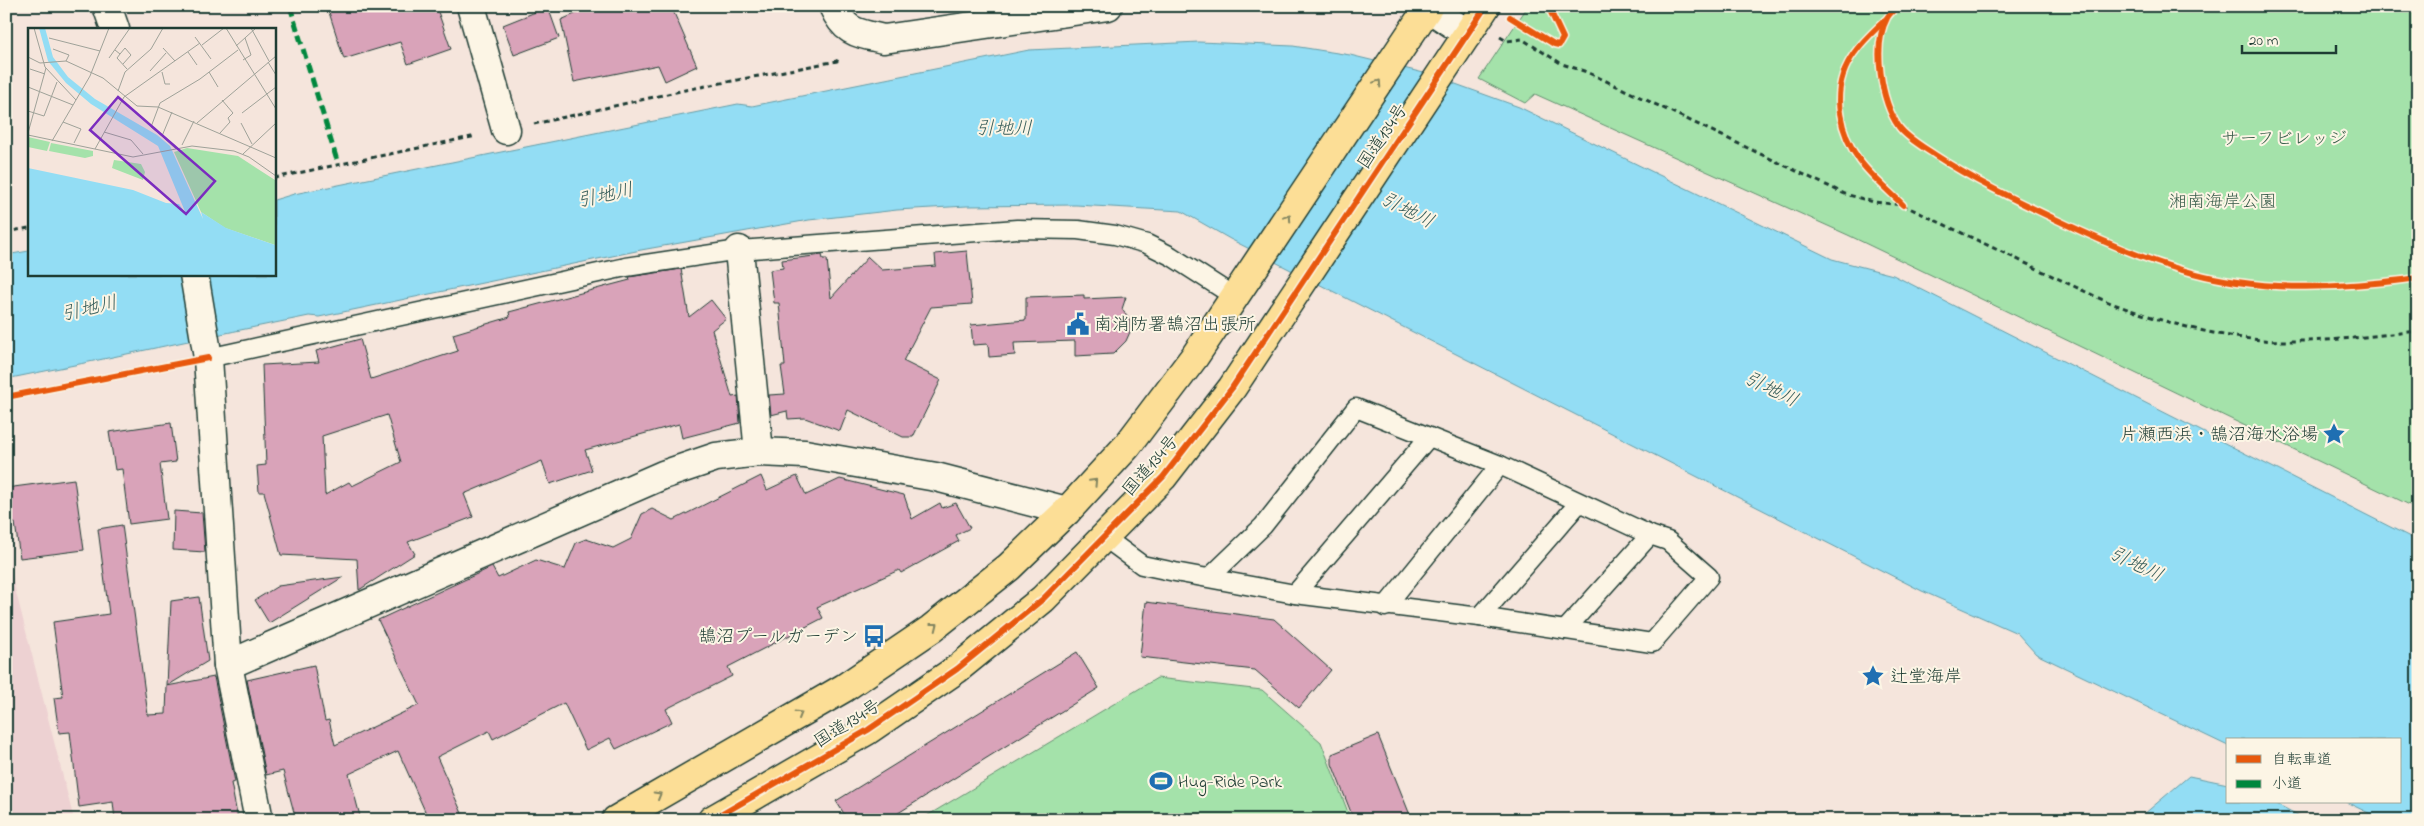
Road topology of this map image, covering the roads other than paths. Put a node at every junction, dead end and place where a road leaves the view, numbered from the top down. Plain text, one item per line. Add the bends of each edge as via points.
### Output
1 (107, 6) edge
2 (471, 6) edge
3 (833, 6) edge
4 (1108, 6) edge
5 (1486, 6) edge
6 (1428, 7) edge
7 (116, 28) edge
8 (1468, 34) junction
9 (506, 130) road end
10 (739, 250) junction
11 (194, 275) edge
12 (1235, 297) junction
13 (207, 351) junction
14 (1429, 437) junction
15 (759, 452) junction
16 (1500, 465) junction
17 (1578, 504) junction
18 (1067, 510) junction
19 (1650, 535) junction
20 (1104, 537) junction
21 (1210, 577) junction
22 (1295, 594) junction
23 (1385, 607) junction
24 (1480, 617) junction
25 (1565, 630) junction
26 (228, 665) junction
27 (259, 820) edge
28 (616, 820) edge
29 (712, 820) edge

1 - 7 street
2 - 9 street
3 - 4 street via 839,21 853,32 884,39
5 - 8 highway, 国道134号
6 - 8 street
12 -> 6 highway, 国道134号
8 - 20 highway, 国道134号 via 1232,388 1163,477
10 - 12 lane via 1017,229 1078,230 1147,244
10 - 13 lane via 626,267
10 - 15 street
11 - 13 street
18 -> 12 highway, 国道134号 via 1128,446
13 - 26 street
14 - 16 lane
14 - 21 lane via 1356,408 1263,526
14 - 22 lane
15 - 18 street via 805,454 936,477
15 - 26 street via 716,457 663,475
16 - 17 lane
16 - 23 lane
17 - 19 lane
17 - 24 lane
28 -> 18 highway, 国道134号 via 844,688 931,629 1009,567
19 - 25 lane
19 - 25 lane via 1668,541 1709,577 1652,643
20 - 21 lane via 1142,565
20 - 29 highway, 国道134号 via 1043,599 957,669 868,730
21 - 22 lane
22 - 23 lane
23 - 24 lane
24 - 25 lane
26 - 27 street

